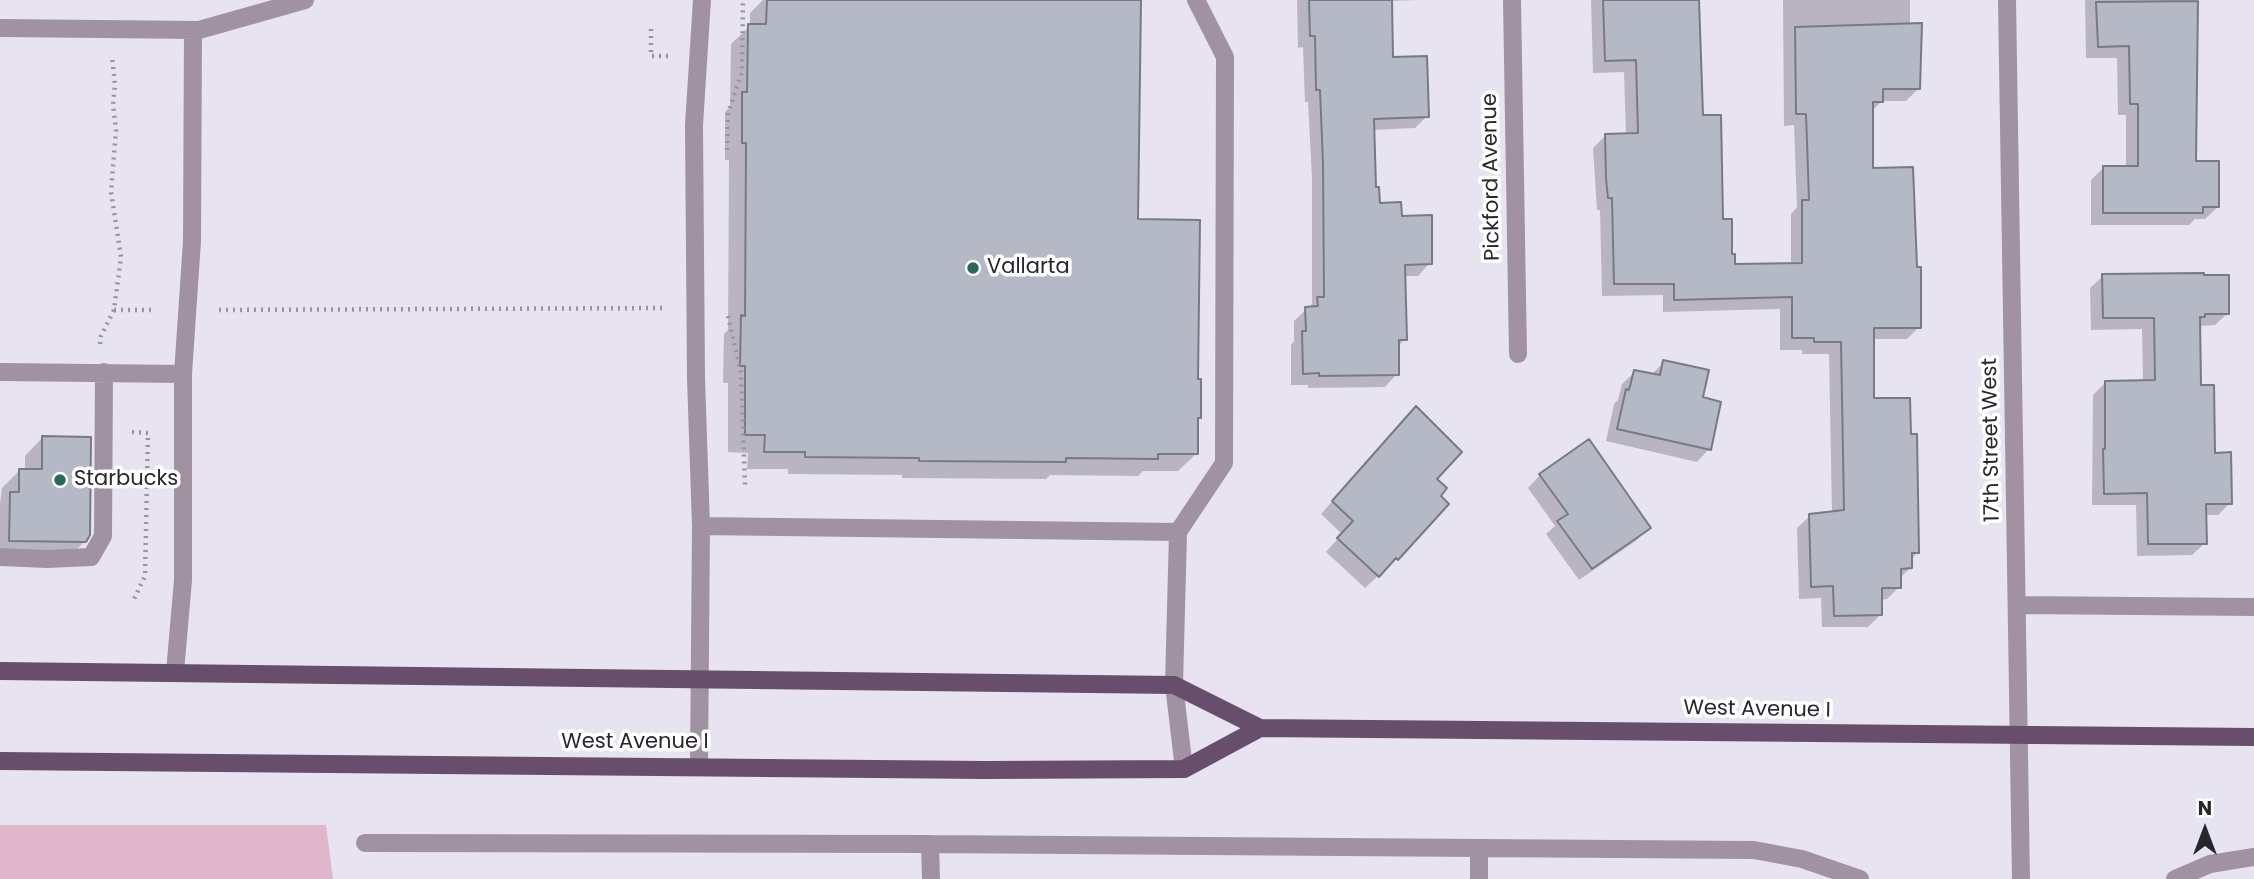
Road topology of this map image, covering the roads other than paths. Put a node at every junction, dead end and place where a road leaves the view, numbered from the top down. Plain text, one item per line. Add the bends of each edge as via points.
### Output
1 (305, 0) edge
2 (702, 0) edge
3 (1196, 0) edge
4 (1512, 0) edge
5 (2007, 0) edge
6 (0, 28) edge
7 (193, 30) junction
8 (1518, 354) dead end
9 (0, 372) edge
10 (102, 372) junction
11 (183, 374) junction
12 (701, 526) junction
13 (1178, 532) junction
14 (0, 557) edge
15 (2018, 605) junction
16 (2254, 607) edge
17 (0, 671) edge
18 (175, 672) junction
19 (700, 680) junction
20 (1174, 685) junction
21 (1260, 728) junction
22 (2020, 735) junction
23 (2254, 737) edge
24 (0, 761) edge
25 (699, 766) junction
26 (1184, 769) junction
27 (365, 843) dead end
28 (930, 844) junction
29 (1479, 849) junction
30 (2254, 857) edge
31 (931, 879) edge
32 (1479, 879) edge
33 (1860, 879) edge
34 (2021, 879) edge
35 (2175, 879) edge

1 - 7 street
2 - 12 street via 694,125
3 - 13 street via 1225,57 1224,463
4 - 8 street, Pickford Avenue
5 - 15 street, 17th Street West
6 - 7 street
7 - 11 street via 192,241
9 - 10 street
10 - 11 street
10 - 14 street via 103,536 91,557
11 - 18 street via 183,580
12 - 13 street
12 - 19 street
13 - 20 street
15 - 16 street
15 - 22 street, 17th Street West
17 - 18 main road, West Avenue I
18 - 19 main road, West Avenue I
19 - 20 main road, West Avenue I
19 - 25 street
20 - 21 main road, West Avenue I
20 - 26 street
21 - 22 main road, West Avenue I
21 - 26 main road, West Avenue I
22 - 23 main road, West Avenue I
22 - 34 street, 17th Street West
24 - 25 main road, West Avenue I
25 - 26 main road, West Avenue I
27 - 28 street
28 - 29 street
28 - 31 street
29 - 32 street
29 - 33 street via 1754,850 1802,859
30 - 35 street via 2210,864

